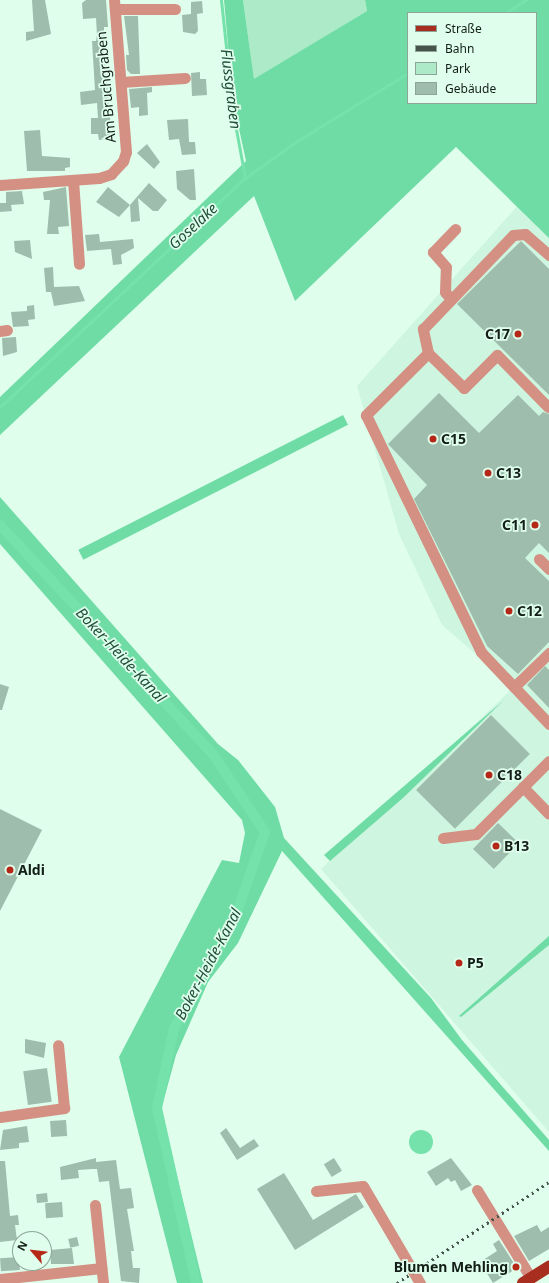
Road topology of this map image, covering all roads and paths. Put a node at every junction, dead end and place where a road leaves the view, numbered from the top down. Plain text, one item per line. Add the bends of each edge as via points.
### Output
1 (115, 4) edge
2 (175, 9) dead end
3 (184, 78) dead end
4 (121, 82) junction
5 (73, 180) junction
6 (0, 185) edge
7 (455, 229) dead end
8 (549, 255) edge
9 (79, 264) dead end
10 (451, 300) junction
11 (428, 353) junction
12 (548, 407) dead end
13 (539, 559) dead end
14 (549, 569) edge
15 (549, 653) edge
16 (514, 687) junction
17 (549, 724) edge
18 (549, 761) edge
19 (523, 787) junction
20 (549, 814) edge
21 (443, 838) dead end
22 (58, 1045) dead end
23 (0, 1117) edge
24 (477, 1190) dead end
25 (316, 1192) dead end
26 (95, 1205) dead end
27 (549, 1267) edge
28 (101, 1268) junction
29 (0, 1279) edge
30 (527, 1280) edge
31 (103, 1283) edge
32 (420, 1283) edge

1 - 2 street
1 - 4 street, Am Bruchgraben
3 - 4 street
4 - 5 street, Am Bruchgraben via 126,152 123,160 111,174
5 - 6 street, Am Bruchgraben
5 - 9 street
7 - 10 street via 433,252 446,267 445,292
8 - 10 street via 525,234 514,235
10 - 11 street via 423,329
11 - 12 street via 464,388 497,355
11 - 16 street via 366,415 481,652
13 - 14 street
15 - 16 street
16 - 17 street
18 - 19 street
19 - 20 street
19 - 21 street via 476,834
22 - 23 street via 64,1108
24 - 30 street
25 - 32 street via 362,1186
26 - 28 street
27 - 30 main road
28 - 29 street
28 - 31 street

